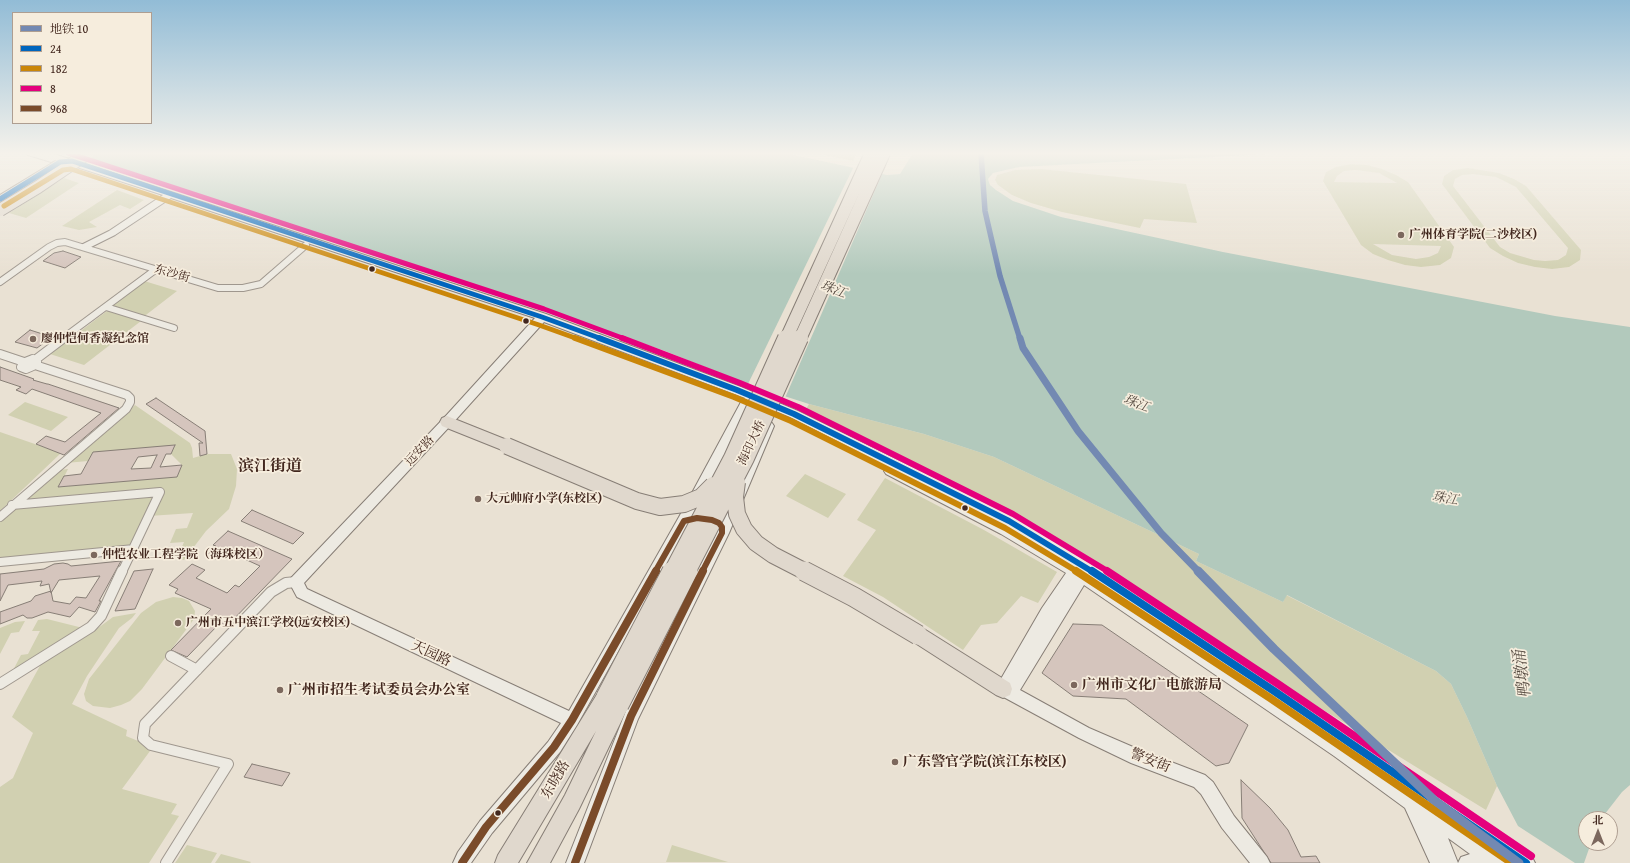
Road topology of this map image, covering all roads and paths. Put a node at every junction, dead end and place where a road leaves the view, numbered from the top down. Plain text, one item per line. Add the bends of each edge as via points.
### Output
1 (13, 193) edge
2 (16, 193) edge
3 (28, 193) edge
4 (29, 193) edge
5 (158, 193) edge
6 (854, 193) edge
7 (865, 193) edge
8 (165, 196) junction
9 (0, 202) edge
10 (0, 210) edge
11 (0, 214) edge
12 (306, 245) junction
13 (84, 247) junction
14 (155, 270) junction
15 (0, 282) edge
16 (106, 307) junction
17 (540, 319) junction
18 (174, 328) dead end
19 (0, 354) edge
20 (35, 362) junction
21 (747, 402) junction
22 (765, 402) junction
23 (773, 414) junction
24 (448, 422) junction
25 (739, 458) junction
26 (12, 505) junction
27 (0, 517) edge
28 (684, 521) junction
29 (722, 533) junction
30 (134, 549) junction
31 (0, 562) edge
32 (1081, 571) junction
33 (296, 582) junction
34 (171, 656) dead end
35 (197, 670) junction
36 (0, 684) edge
37 (1006, 691) junction
38 (619, 706) junction
39 (572, 720) junction
40 (610, 746) junction
41 (1409, 783) junction
42 (572, 802) junction
43 (598, 802) junction
44 (1411, 803) junction
45 (1430, 816) junction
46 (1496, 855) edge
47 (166, 863) edge
48 (462, 863) edge
49 (506, 863) edge
50 (538, 863) edge
51 (575, 863) edge
52 (1261, 863) edge
53 (1439, 863) edge
54 (1450, 863) edge
55 (1467, 863) edge
56 (1526, 863) edge

1 - 9 main road
2 - 9 highway
3 - 10 highway, bridge
4 - 11 main road
5 - 8 main road
6 - 25 highway, 海印大桥, bridge
7 - 25 highway, 海印大桥, bridge
8 - 12 main road
8 - 13 main road
8 - 17 main road
12 - 14 street, 东沙街 via 261,284 244,288 218,288
12 - 17 main road
13 - 14 street, 东沙街
13 - 15 street, 东沙街 via 66,242 57,243
14 - 16 street
16 - 18 street
16 - 20 street
17 - 21 main road
17 - 22 main road
17 - 24 main road, 远安路
19 - 20 street via 24,362 21,366 24,369
20 - 26 street via 127,395 130,402 126,409
21 - 22 main road
21 - 23 main road
21 - 28 main road
22 - 23 main road
22 - 32 main road via 1009,521
23 - 29 main road
23 - 32 main road via 971,512
24 - 25 highway, bridge via 637,501 660,507 684,504 701,497
24 - 33 main road, 远安路
25 - 37 highway, bridge via 735,503 741,524 751,538 767,551 837,587
25 - 38 highway, 海印大桥, bridge
26 - 27 street
26 - 30 street via 160,492
28 - 29 main road via 697,518 712,520 720,523
28 - 39 main road
29 - 38 main road
30 - 31 street
30 - 36 street via 97,622
32 - 37 main road via 1047,612
32 - 41 main road via 1274,691
32 - 44 main road via 1340,750
33 - 35 street via 286,583 272,592
33 - 39 main road, 天园路 via 302,593
34 - 35 street
35 - 47 street via 145,724 143,738 151,745 228,764
37 - 52 main road, 警安街 via 1084,733 1199,781 1207,788 1228,822
38 - 40 main road
38 - 42 highway, 东晓路
38 - 43 main road
38 - 49 highway, 东晓路
39 - 48 main road via 554,747 486,827
40 - 42 main road
40 - 43 main road
41 - 44 main road
41 - 45 main road
41 - 46 main road
42 - 50 highway, 东晓路
43 - 51 main road
44 - 45 main road
44 - 53 main road
45 - 46 main road
45 - 54 main road
46 - 55 main road
46 - 56 main road

